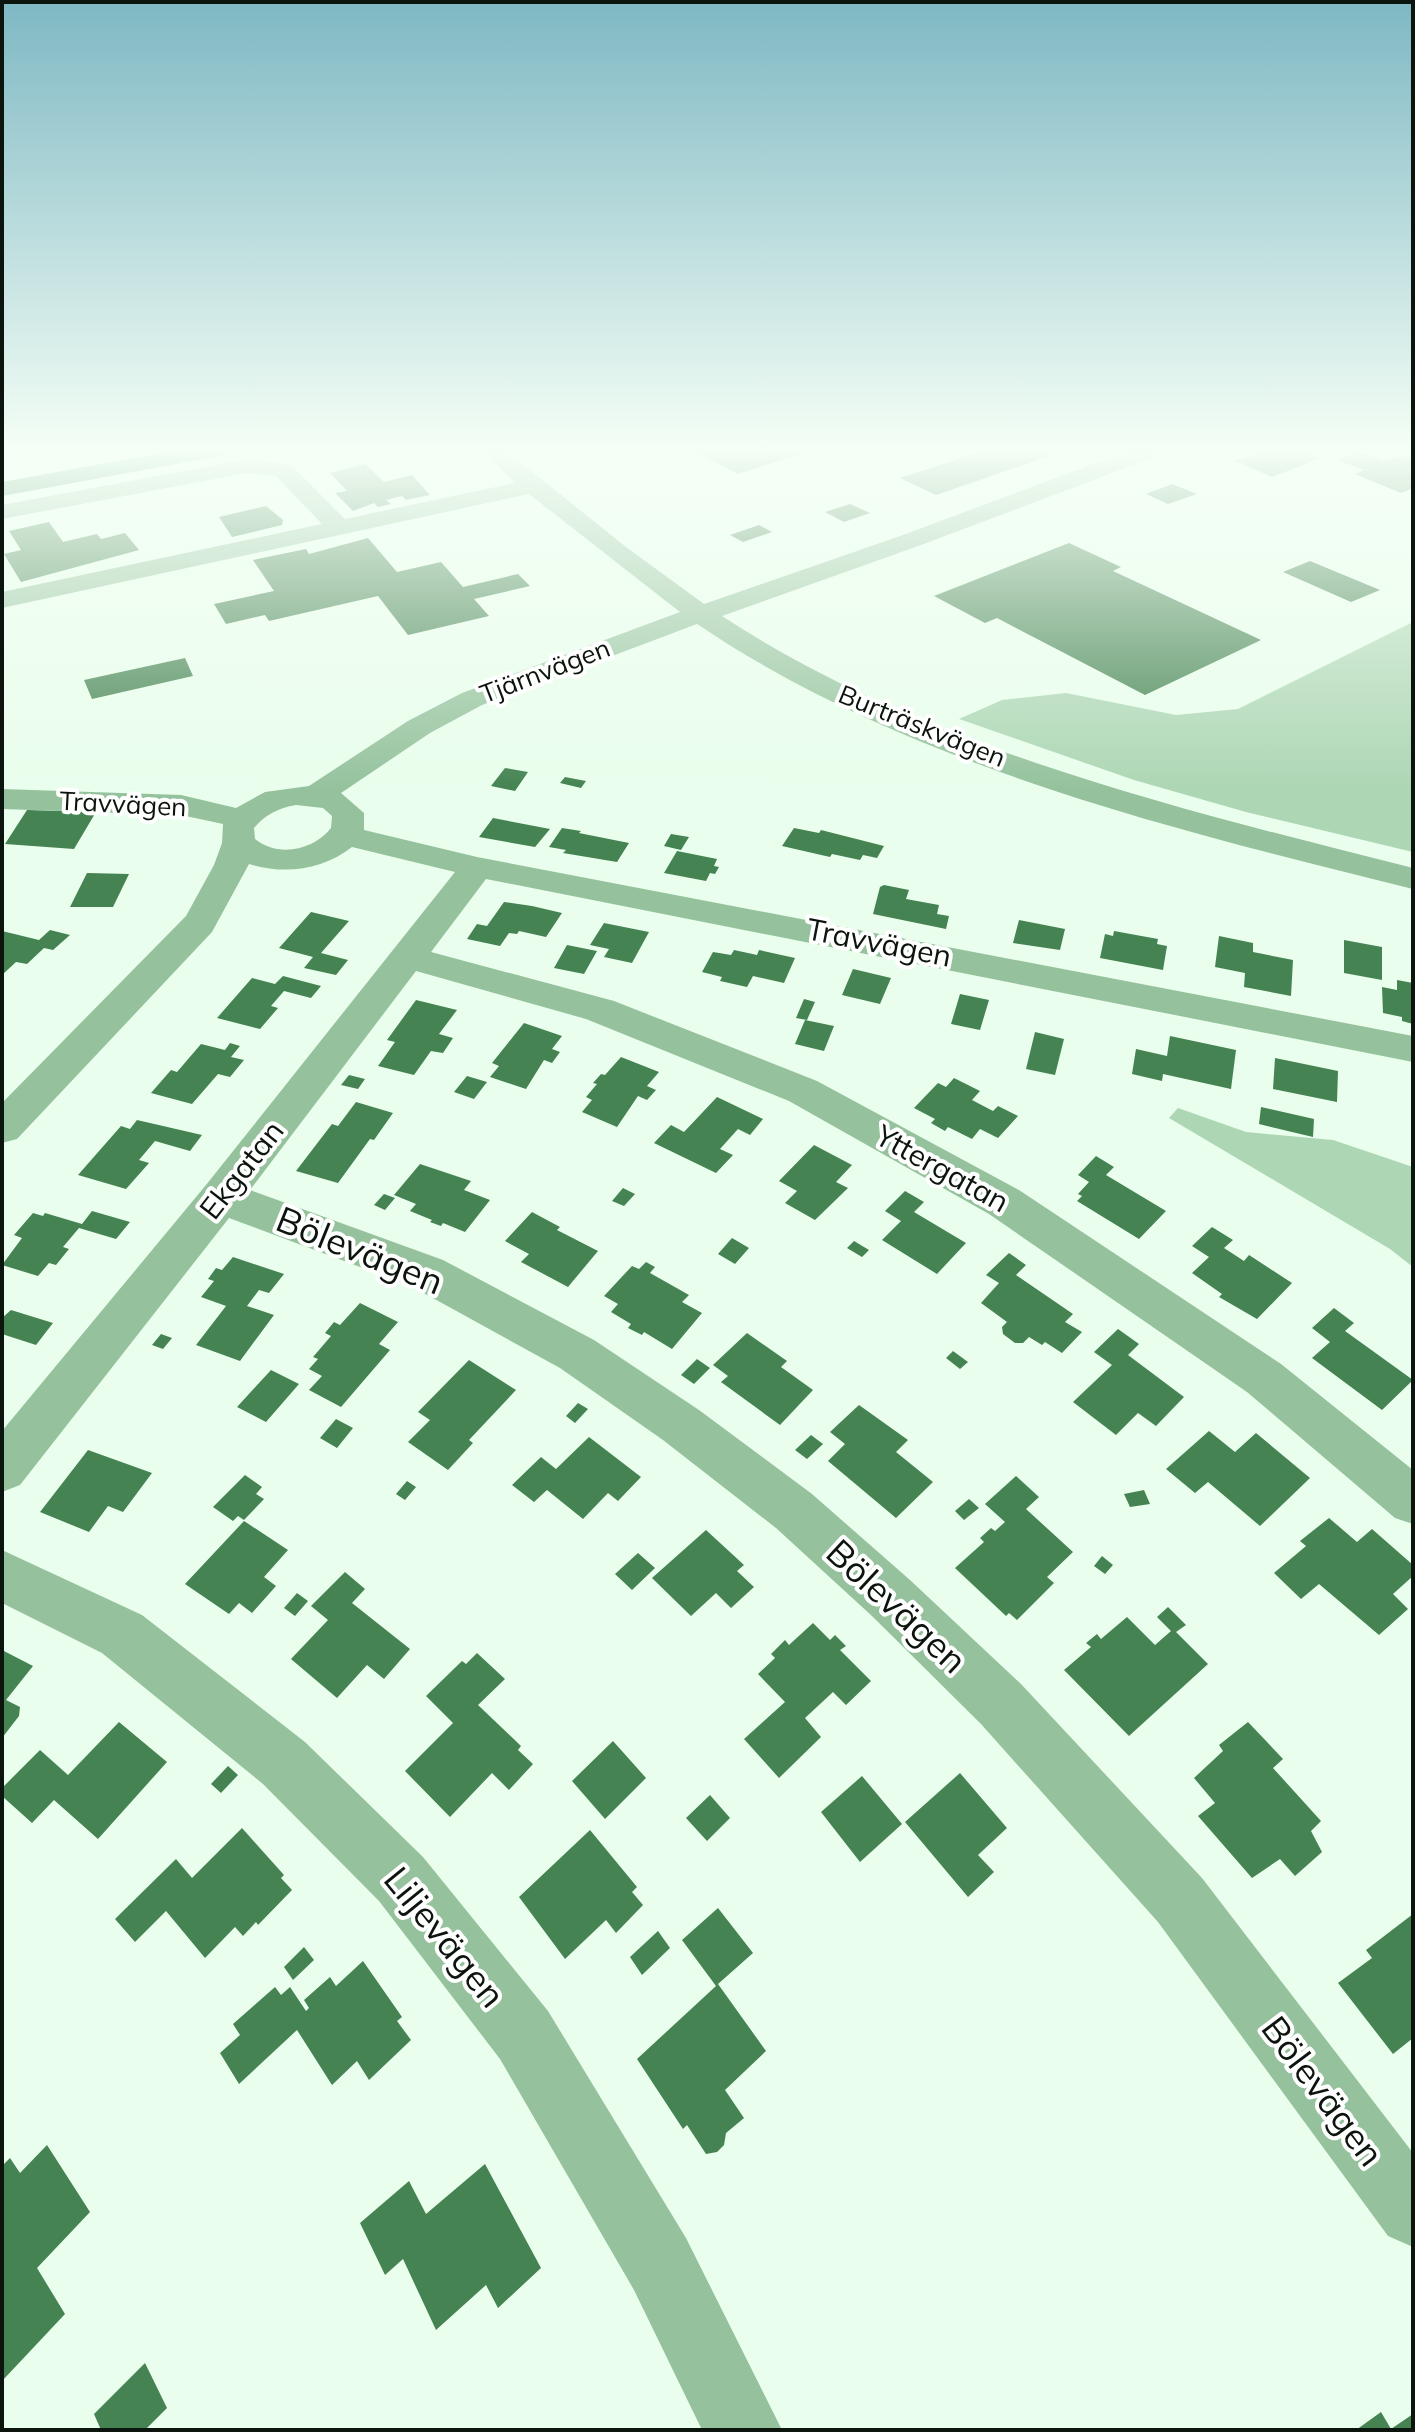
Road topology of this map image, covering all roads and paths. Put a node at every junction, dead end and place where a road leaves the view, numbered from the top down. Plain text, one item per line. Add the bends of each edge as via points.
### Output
1 (171, 563) edge
2 (631, 563) edge
3 (845, 563) edge
4 (2, 600) edge
5 (700, 614) junction
6 (315, 796) junction
7 (2, 799) edge
8 (240, 831) junction
9 (345, 835) junction
10 (289, 859) junction
11 (477, 867) junction
12 (1413, 879) edge
13 (199, 924) junction
14 (407, 957) junction
15 (1413, 1049) edge
16 (2, 1128) edge
17 (221, 1197) junction
18 (2, 1469) edge
19 (1413, 1501) edge
20 (2, 1575) edge
21 (1413, 2211) edge
22 (743, 2430) edge

1 - 4 street
2 - 5 street, Burträskvägen
3 - 5 street, Tjärnvägen
5 - 6 street, Tjärnvägen via 472,699 419,727
5 - 12 street, Burträskvägen via 814,682 1056,780
6 - 8 street via 270,801
6 - 9 street via 344,808 350,818
7 - 8 street, Travvägen via 181,805
8 - 10 street, Travvägen via 259,856
8 - 13 street via 232,871
9 - 10 street via 318,853
9 - 11 street, Travvägen
10 - 13 street
11 - 14 street, Ekgatan
11 - 15 street, Travvägen
13 - 16 street
14 - 17 street, Ekgatan
14 - 19 street, Yttergatan via 600,1010 803,1091 1030,1220 1264,1378
17 - 18 street, Ekgatan
17 - 21 street, Bölevägen via 427,1273 577,1354 794,1511 1001,1704 1180,1900
20 - 22 street, Liljevägen via 122,1634 284,1763 401,1879 524,2035 660,2264

